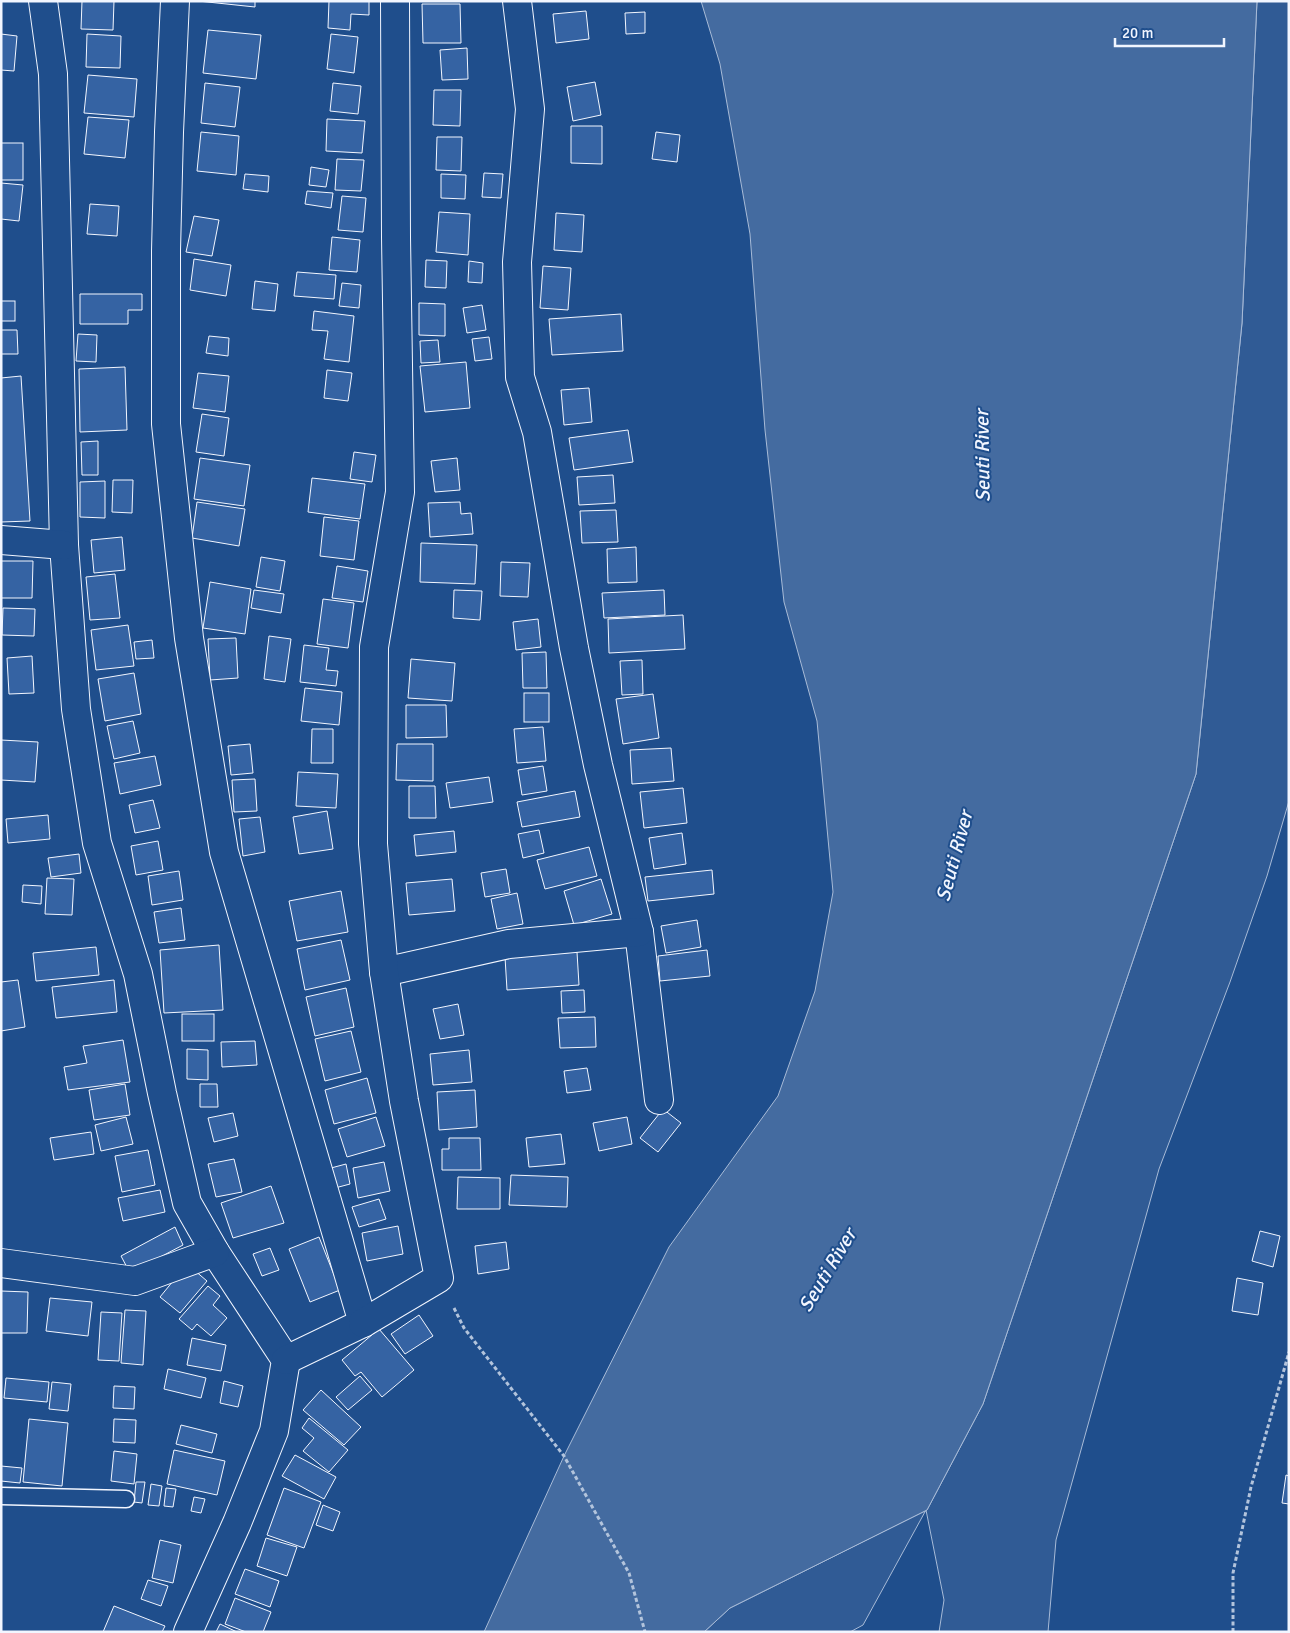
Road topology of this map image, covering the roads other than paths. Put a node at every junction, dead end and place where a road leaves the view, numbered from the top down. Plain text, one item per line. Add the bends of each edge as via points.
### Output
1 (44, 1) edge
2 (175, 1) edge
3 (395, 1) edge
4 (517, 1) edge
5 (1, 540) edge
6 (64, 545) junction
7 (639, 932) junction
8 (384, 972) junction
9 (659, 1100) dead end
10 (215, 1252) junction
11 (1, 1263) edge
12 (362, 1323) junction
13 (286, 1360) junction
14 (1, 1496) edge
15 (126, 1499) dead end
16 (188, 1632) edge

1 - 6 street via 53,74
2 - 12 street via 166,251 166,424 189,638 224,852
3 - 8 street via 400,492 374,647 373,844
4 - 7 street via 530,109 517,262 520,377 537,432 574,648 598,765
5 - 6 street
6 - 10 street via 76,708 97,843 138,974 187,1203
7 - 8 street via 509,944
7 - 9 street
8 - 12 street via 404,1101 439,1278
10 - 11 street via 135,1281
10 - 13 street
12 - 13 street
13 - 16 street via 274,1431
14 - 15 lane

